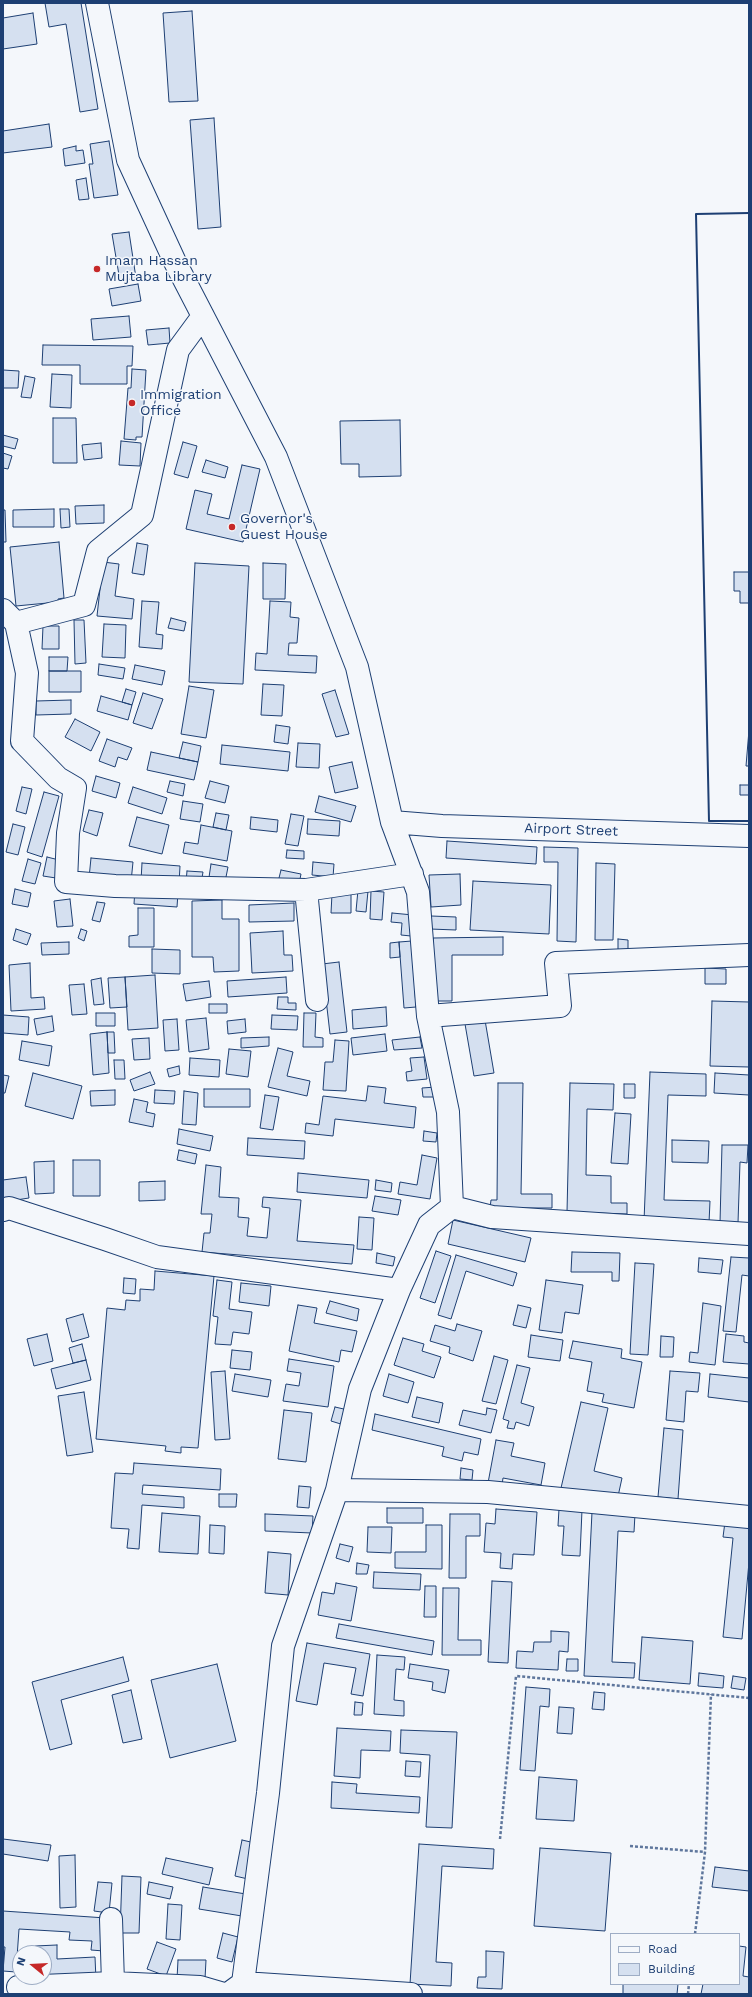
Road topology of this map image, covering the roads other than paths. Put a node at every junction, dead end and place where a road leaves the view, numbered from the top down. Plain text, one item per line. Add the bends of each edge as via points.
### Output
1 (97, 3) edge
2 (203, 316) junction
3 (10, 616) edge
4 (392, 822) junction
5 (749, 836) edge
6 (412, 874) junction
7 (306, 890) junction
8 (749, 955) edge
9 (317, 1000) dead end
10 (428, 1016) junction
11 (452, 1207) junction
12 (3, 1210) edge
13 (749, 1234) edge
14 (399, 1290) junction
15 (336, 1490) junction
16 (749, 1517) edge
17 (111, 1920) dead end
18 (112, 1983) junction
19 (18, 1987) dead end
20 (236, 1988) edge
21 (224, 1994) edge
22 (411, 1994) edge

1 - 2 street via 128,160
2 - 3 street via 178,350 142,515 98,551 84,605
2 - 4 street via 276,457 357,667
3 - 7 street via 27,673 22,741 58,778 76,788 68,832 66,882 115,886
4 - 5 street, Airport Street via 442,826
4 - 6 street
6 - 7 street
6 - 10 street via 418,892
7 - 9 street
8 - 10 street via 556,963 560,1006
10 - 11 street via 448,1112
11 - 13 street via 492,1217
11 - 14 street via 429,1225
12 - 14 street via 9,1208 157,1257
14 - 15 street via 360,1389
15 - 16 street via 488,1492
15 - 20 street via 283,1646 268,1793
17 - 18 street
18 - 19 street
18 - 21 street via 200,1987
20 - 22 street

